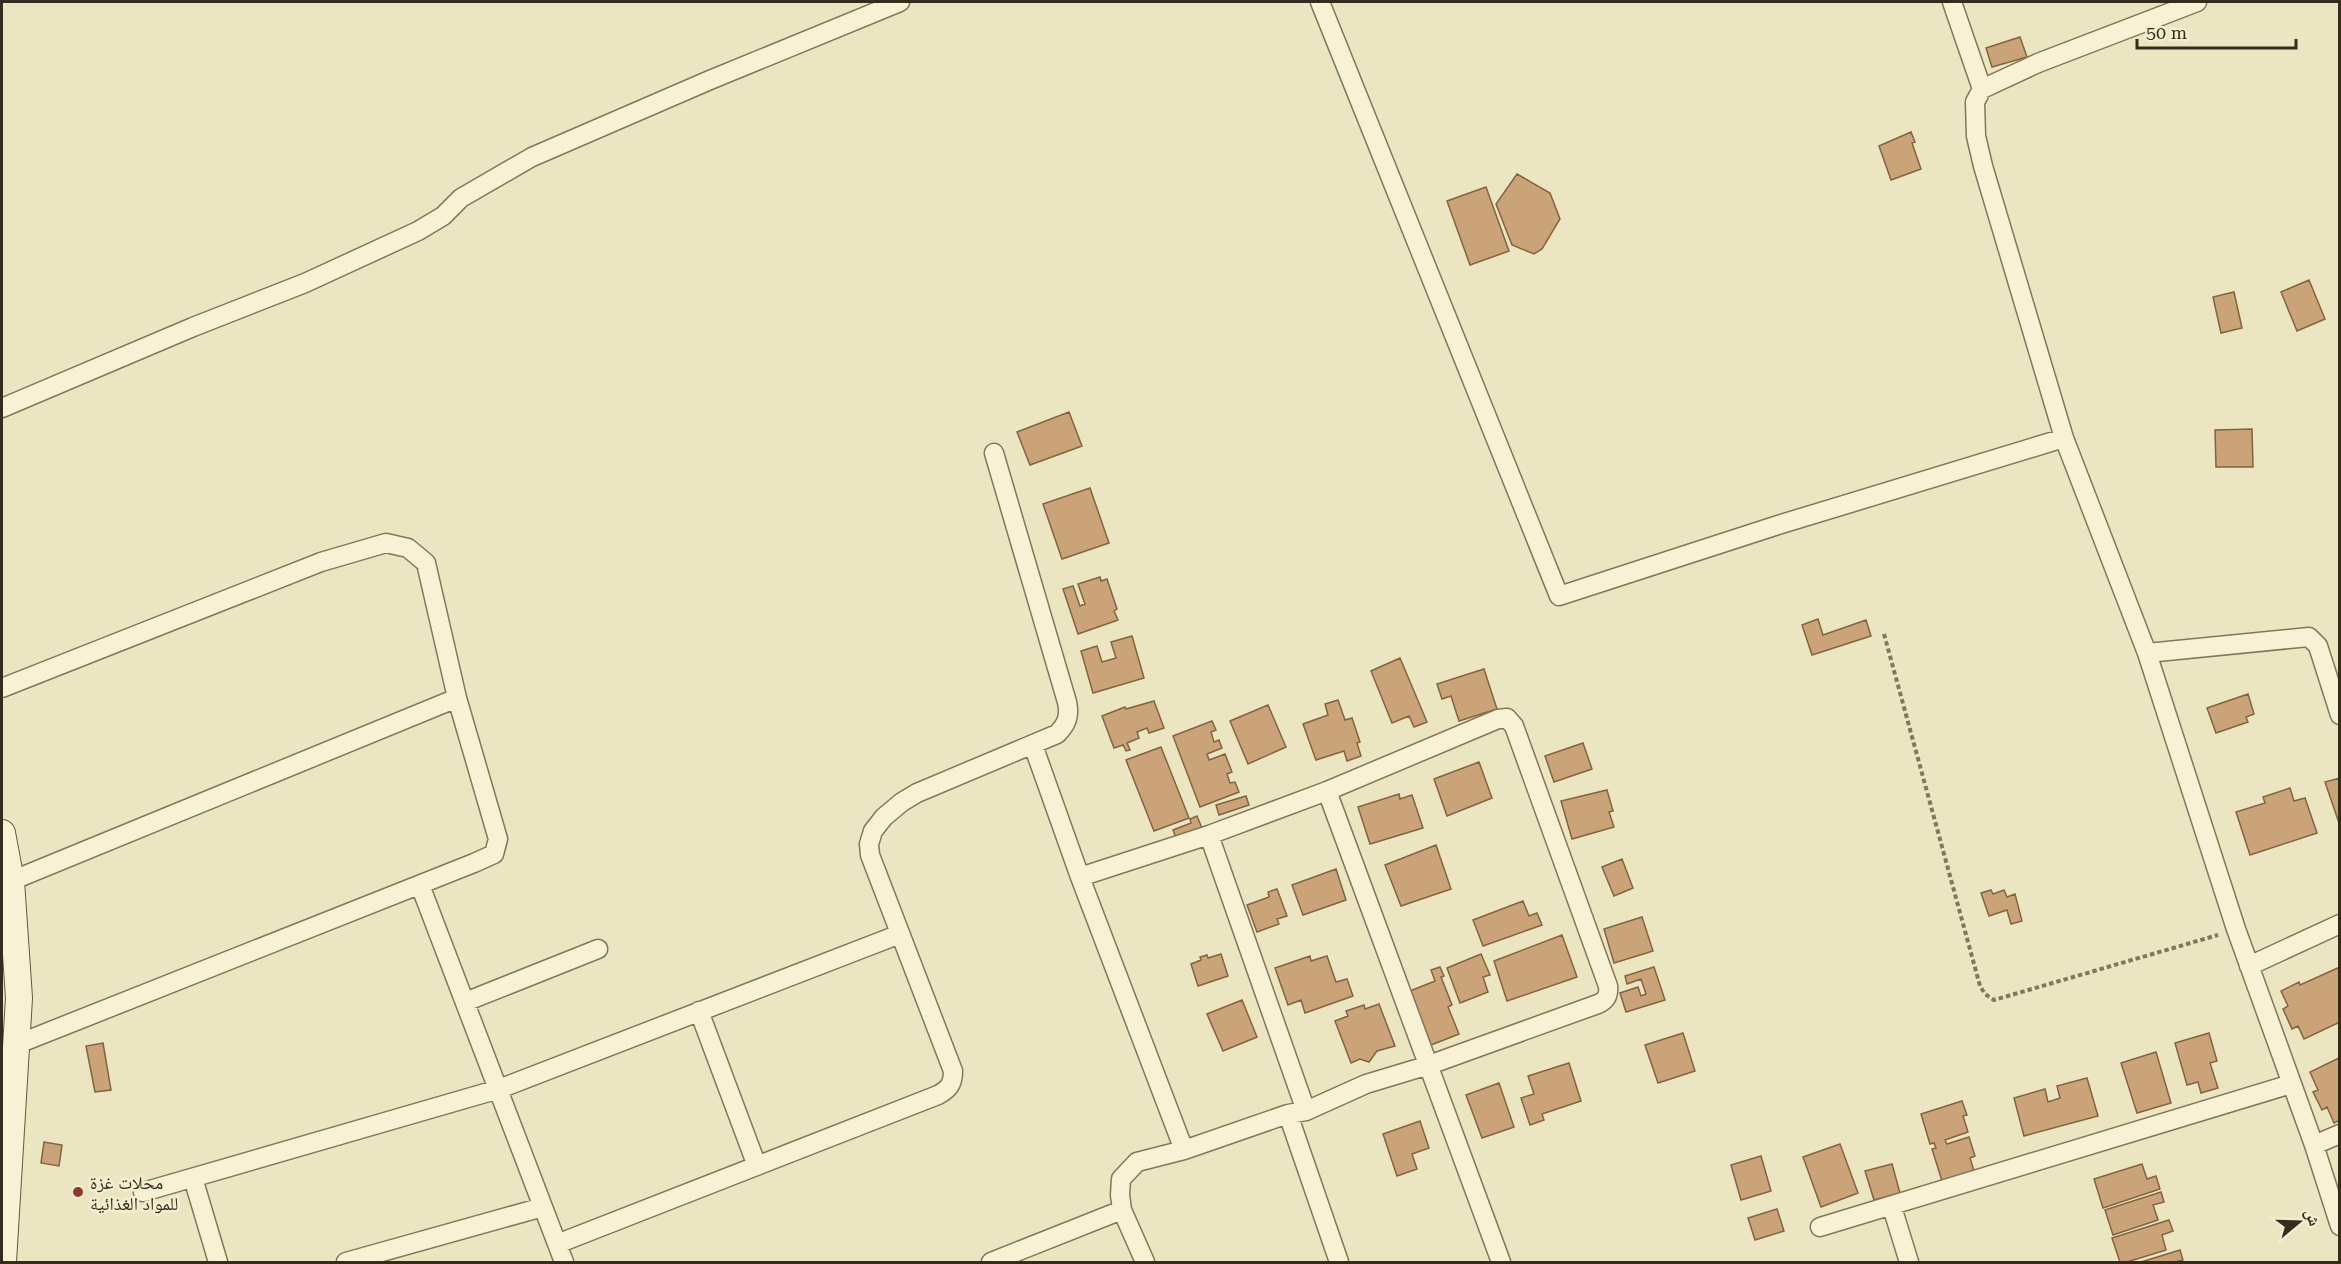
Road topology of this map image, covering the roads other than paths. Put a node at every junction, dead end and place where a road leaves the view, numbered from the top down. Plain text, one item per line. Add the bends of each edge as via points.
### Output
1 (900, 2) edge
2 (1320, 2) edge
3 (1952, 2) edge
4 (2197, 2) edge
5 (1982, 89) junction
6 (2, 408) edge
7 (2064, 438) junction
8 (994, 453) dead end
9 (2147, 653) junction
10 (2, 688) edge
11 (457, 698) junction
12 (2340, 715) edge
13 (1033, 745) junction
14 (1327, 791) junction
15 (2, 833) edge
16 (1209, 835) junction
17 (1080, 877) junction
18 (11, 881) junction
19 (420, 885) junction
20 (2340, 924) edge
21 (900, 934) junction
22 (598, 949) dead end
23 (2249, 966) junction
24 (465, 1002) junction
25 (699, 1011) junction
26 (18, 1044) junction
27 (1429, 1065) junction
28 (2291, 1084) junction
29 (499, 1089) junction
30 (6, 1100) edge
31 (1297, 1113) junction
32 (2340, 1134) edge
33 (2314, 1145) junction
34 (1184, 1150) junction
35 (757, 1166) junction
36 (193, 1178) junction
37 (143, 1192) dead end
38 (1892, 1206) junction
39 (543, 1207) junction
40 (1122, 1210) junction
41 (2340, 1226) edge
42 (1820, 1227) dead end
43 (557, 1245) junction
44 (3, 1263) edge
45 (218, 1263) edge
46 (346, 1263) edge
47 (564, 1263) edge
48 (991, 1263) edge
49 (1145, 1263) edge
50 (1339, 1263) edge
51 (1501, 1263) edge
52 (1910, 1263) edge

1 - 6 street via 532,157 461,198 443,216 418,231 304,283
2 - 7 street via 1559,596
3 - 5 street
4 - 5 street via 2038,63
5 - 7 street via 1975,102 1980,156
7 - 9 street
8 - 13 street via 1069,713 1066,725 1057,734
9 - 12 street via 2309,637 2318,646
9 - 23 street
10 - 11 street via 321,562 386,543 408,548 426,564
11 - 18 street
11 - 19 street via 498,846 494,854
13 - 17 street
13 - 21 street via 917,793 884,817 873,831 870,855
14 - 16 street
14 - 27 street
14 - 27 street via 1498,719 1507,718 1514,726 1609,993 1598,1004
15 - 18 main road
16 - 17 street
16 - 31 street
17 - 34 street
18 - 26 main road
19 - 24 street
19 - 26 street
20 - 23 street
21 - 25 street
21 - 35 street via 953,1071 953,1081 948,1089
22 - 24 street
23 - 28 street
24 - 29 street
25 - 29 street
25 - 35 street
26 - 30 main road
27 - 31 street via 1366,1084
27 - 51 street
28 - 33 street
28 - 38 street
29 - 36 street
29 - 39 street
30 - 44 main road
31 - 34 street
31 - 50 street
32 - 33 street
33 - 41 street
34 - 40 street via 1137,1161 1121,1179
35 - 43 street
36 - 37 street
36 - 45 street
38 - 42 street
38 - 52 street
39 - 43 street
39 - 46 street
40 - 48 street
40 - 49 street
43 - 47 street

